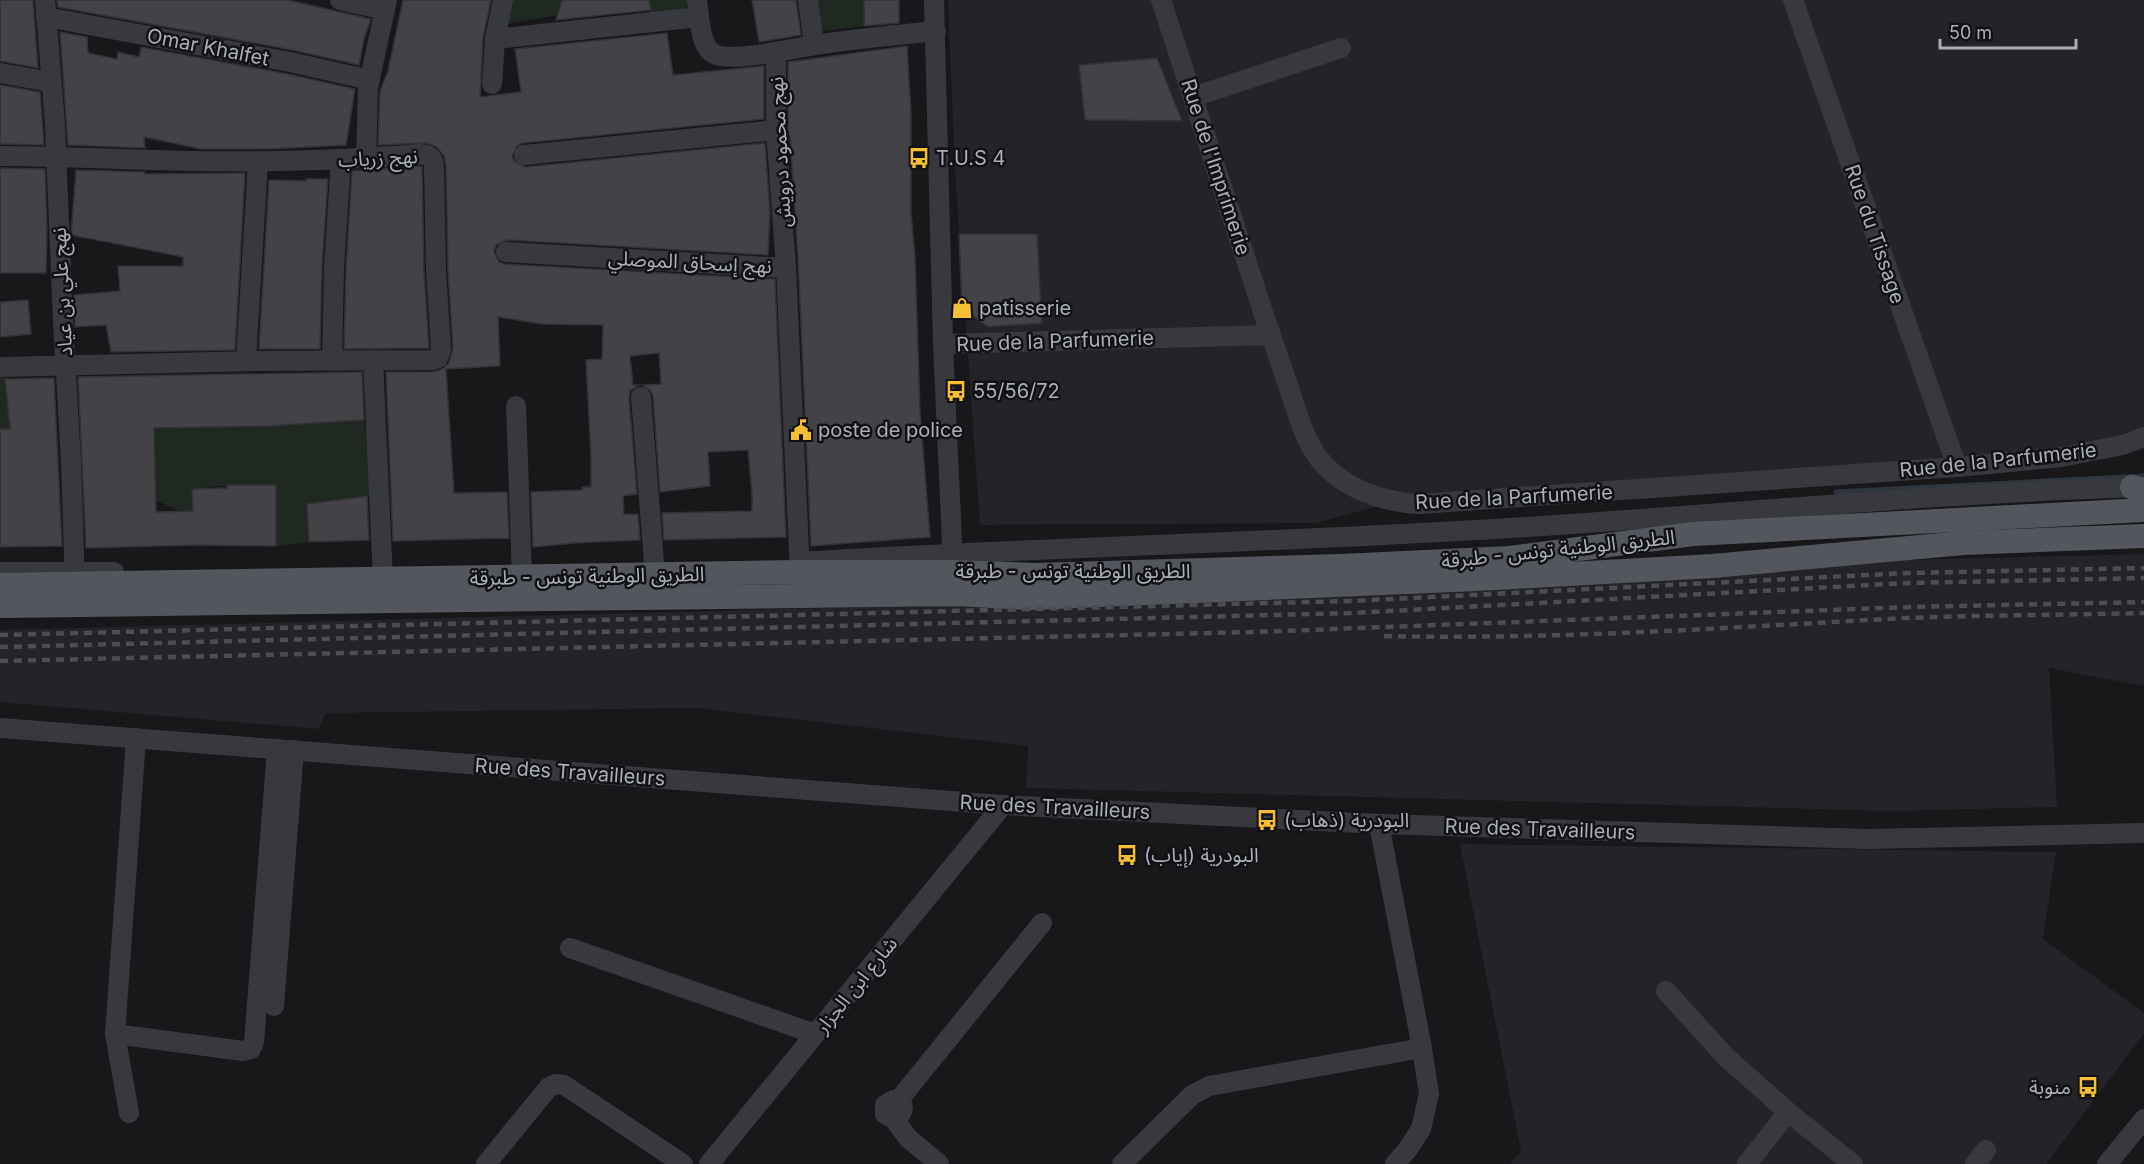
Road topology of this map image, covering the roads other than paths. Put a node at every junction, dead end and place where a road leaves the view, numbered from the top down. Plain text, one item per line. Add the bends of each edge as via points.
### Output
1 (339, 0) edge
2 (503, 0) edge
3 (808, 0) edge
4 (934, 0) edge
5 (1161, 0) edge
6 (1793, 0) edge
7 (386, 5) edge
8 (46, 8) edge
9 (698, 9) edge
10 (936, 31) junction
11 (495, 39) junction
12 (814, 45) junction
13 (1341, 48) dead end
14 (776, 53) junction
15 (0, 73) edge
16 (370, 80) junction
17 (51, 82) junction
18 (492, 84) dead end
19 (1193, 97) junction
20 (776, 130) junction
21 (524, 155) dead end
22 (0, 156) edge
23 (56, 156) junction
24 (366, 159) junction
25 (341, 160) junction
26 (258, 161) junction
27 (506, 252) dead end
28 (786, 268) junction
29 (1271, 335) junction
30 (943, 344) junction
31 (332, 360) junction
32 (373, 360) junction
33 (246, 361) junction
34 (66, 366) junction
35 (0, 367) edge
36 (640, 397) dead end
37 (516, 406) dead end
38 (2144, 437) edge
39 (1957, 467) junction
40 (2140, 488) edge
41 (2144, 510) edge
42 (2144, 536) edge
43 (800, 567) junction
44 (655, 570) junction
45 (0, 572) edge
46 (954, 573) junction
47 (521, 574) junction
48 (383, 577) junction
49 (75, 578) junction
50 (0, 585) edge
51 (0, 606) edge
52 (0, 728) edge
53 (136, 738) junction
54 (285, 750) junction
55 (1003, 805) junction
56 (1379, 824) junction
57 (2144, 824) edge
58 (2112, 832) junction
59 (2144, 833) edge
60 (1042, 923) dead end
61 (570, 948) dead end
62 (1666, 991) dead end
63 (274, 1006) dead end
64 (114, 1034) junction
65 (815, 1034) junction
66 (1422, 1048) junction
67 (1788, 1112) junction
68 (129, 1113) dead end
69 (2144, 1119) edge
70 (486, 1164) edge
71 (683, 1164) edge
72 (709, 1164) edge
73 (939, 1164) edge
74 (1122, 1164) edge
75 (1395, 1164) edge
76 (1747, 1164) edge
77 (1853, 1164) edge
78 (2107, 1164) edge

1 - 7 street
2 - 11 street
3 - 12 street
4 - 10 street
5 - 19 street, Rue de l'Imprimerie
6 - 39 street, Rue du Tissage
7 - 16 street
8 - 16 street, Omar Khalfet
8 - 17 street, نهج علي بن عياد
9 - 11 street
9 - 14 street via 704,42 713,54
10 - 12 street, نهج محمود درويش
10 - 30 street
11 - 18 street
12 - 14 street, نهج محمود درويش
13 - 19 street
14 - 20 street, نهج محمود درويش
15 - 17 street
16 - 24 street
17 - 23 street, نهج علي بن عياد
19 - 29 street, Rue de l'Imprimerie
20 - 21 street
20 - 28 street, نهج محمود درويش
22 - 23 street, نهج زرياب
23 - 26 street, نهج زرياب
23 - 34 street, نهج علي بن عياد
24 - 25 street, نهج زرياب
24 - 32 street, نهج زرياب via 419,154 433,158 441,350 438,358 432,360
25 - 26 street, نهج زرياب
25 - 31 street
26 - 33 street
27 - 28 street, نهج إسحاق الموصلي
28 - 43 street, نهج إسحاق الموصلي
29 - 30 street, Rue de la Parfumerie
29 - 39 street, Rue de la Parfumerie via 1298,416 1320,459 1341,479 1386,501 1419,504
30 - 46 street
31 - 32 street
31 - 33 street
32 - 48 street
33 - 34 street
34 - 35 street
34 - 49 street, نهج علي بن عياد
36 - 44 street
37 - 47 street
38 - 39 street, Rue de la Parfumerie via 2061,457
40 - 46 street via 1960,495 1343,537
41 - 46 main road, الطريق الوطنية تونس - طبرقة via 1693,534 1509,558 1397,564 1035,575
42 - 46 main road, الطريق الوطنية تونس - طبرقة via 1963,543 1713,566 1029,598
43 - 44 main road, الطريق الوطنية تونس - طبرقة
43 - 46 main road, الطريق الوطنية تونس - طبرقة
44 - 47 main road, الطريق الوطنية تونس - طبرقة
45 - 49 street
46 - 51 main road, الطريق الوطنية تونس - طبرقة
47 - 48 main road, الطريق الوطنية تونس - طبرقة
48 - 49 main road, الطريق الوطنية تونس - طبرقة
49 - 50 main road, الطريق الوطنية تونس - طبرقة
52 - 53 street, Rue des Travailleurs
53 - 54 street, Rue des Travailleurs
53 - 64 street
54 - 55 street, Rue des Travailleurs
54 - 63 street
54 - 64 street via 251,1049
55 - 56 street, Rue des Travailleurs
55 - 65 street, شارع ابن الجزار
56 - 58 street, Rue des Travailleurs via 1868,839
56 - 66 street
57 - 58 street, Rue des Travailleurs
58 - 59 street, Rue des Travailleurs
60 - 73 street via 896,1110 908,1138
61 - 65 street
62 - 67 street via 1726,1057
64 - 68 street
65 - 72 street, شارع ابن الجزار
66 - 74 street via 1209,1086 1192,1095
66 - 75 street via 1429,1094 1427,1108 1421,1129
67 - 76 street
67 - 77 street
69 - 78 street
70 - 71 street via 549,1087 556,1084 564,1085

